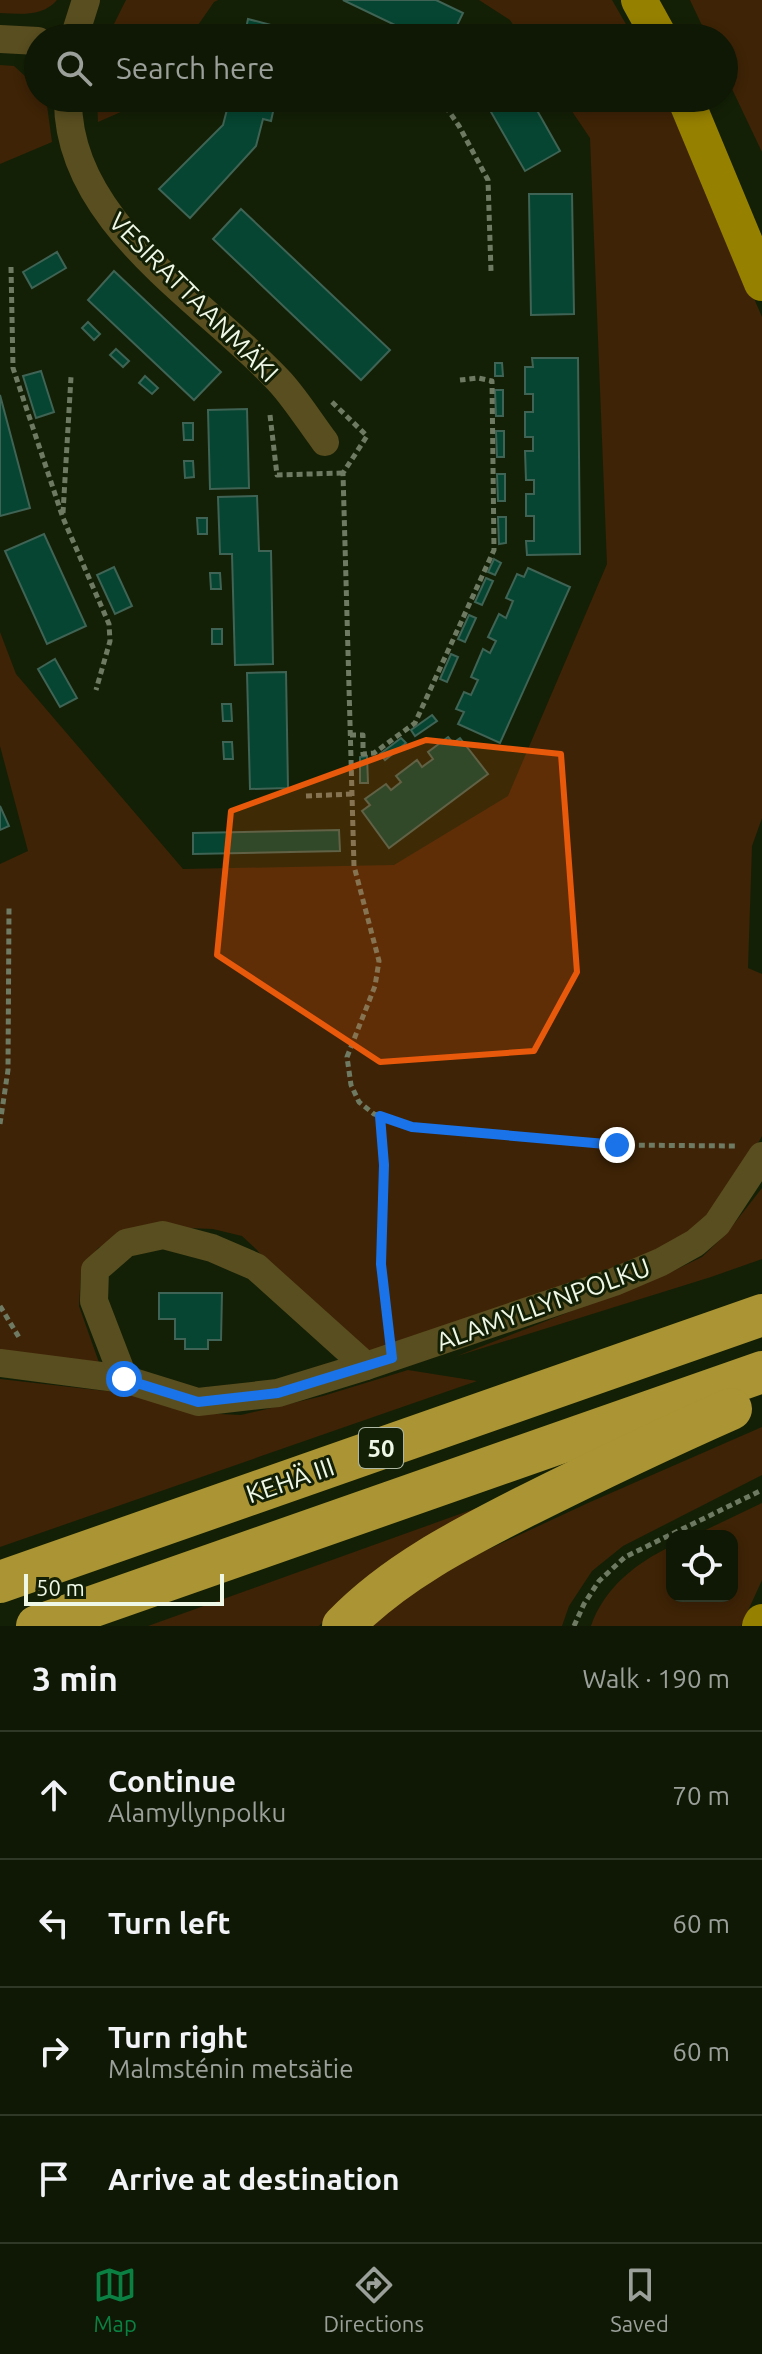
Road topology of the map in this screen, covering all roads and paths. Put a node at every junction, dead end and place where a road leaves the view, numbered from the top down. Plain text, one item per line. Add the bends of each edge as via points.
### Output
1 (86, 0) edge
2 (639, 0) edge
3 (78, 24) edge
4 (652, 24) edge
5 (0, 39) edge
6 (24, 40) edge
7 (70, 112) edge
8 (450, 112) edge
9 (691, 112) edge
10 (11, 267) dead end
11 (491, 271) dead end
12 (762, 283) edge
13 (71, 377) dead end
14 (460, 380) dead end
15 (325, 442) dead end
16 (343, 473) dead end
17 (63, 518) junction
18 (96, 690) dead end
19 (350, 735) junction
20 (352, 794) junction
21 (306, 796) dead end
22 (9, 908) dead end
23 (380, 1116) junction
24 (0, 1124) edge
25 (755, 1151) edge
26 (762, 1315) edge
27 (392, 1358) junction
28 (0, 1363) edge
29 (366, 1366) junction
30 (762, 1372) edge
31 (124, 1379) junction
32 (762, 1394) edge
33 (762, 1490) edge
34 (0, 1582) edge
35 (37, 1626) edge
36 (343, 1626) edge
37 (574, 1626) edge

1 - 3 street
2 - 4 main road
5 - 6 street
7 - 15 street, VESIRATTAANMÄKI via 83,168 115,223 282,383
8 - 11 path via 488,180
9 - 12 main road
10 - 17 path via 13,368
13 - 17 path
14 - 19 path via 492,381 494,550 415,723 374,753 363,754 363,735
16 - 19 path
17 - 18 path via 109,624 110,641
19 - 20 path
20 - 21 path
20 - 23 path via 354,866 379,961 375,986 347,1057 359,1102
22 - 24 path via 8,1070
23 - 25 path via 412,1127
23 - 27 path via 381,1264
25 - 27 street, ALAMYLLYNPOLKU via 717,1224 695,1243 614,1282
26 - 34 highway, KEHÄ III / 50
27 - 29 street, ALAMYLLYNPOLKU
28 - 31 street, ALAMYLLYNPOLKU
29 - 31 street, ALAMYLLYNPOLKU via 278,1393 198,1402
29 - 31 street via 256,1267 163,1235 126,1243 95,1270 94,1301
30 - 35 highway, KEHÄ III / 50
32 - 36 highway via 625,1456 430,1558 377,1593
33 - 37 path via 625,1557 599,1581

